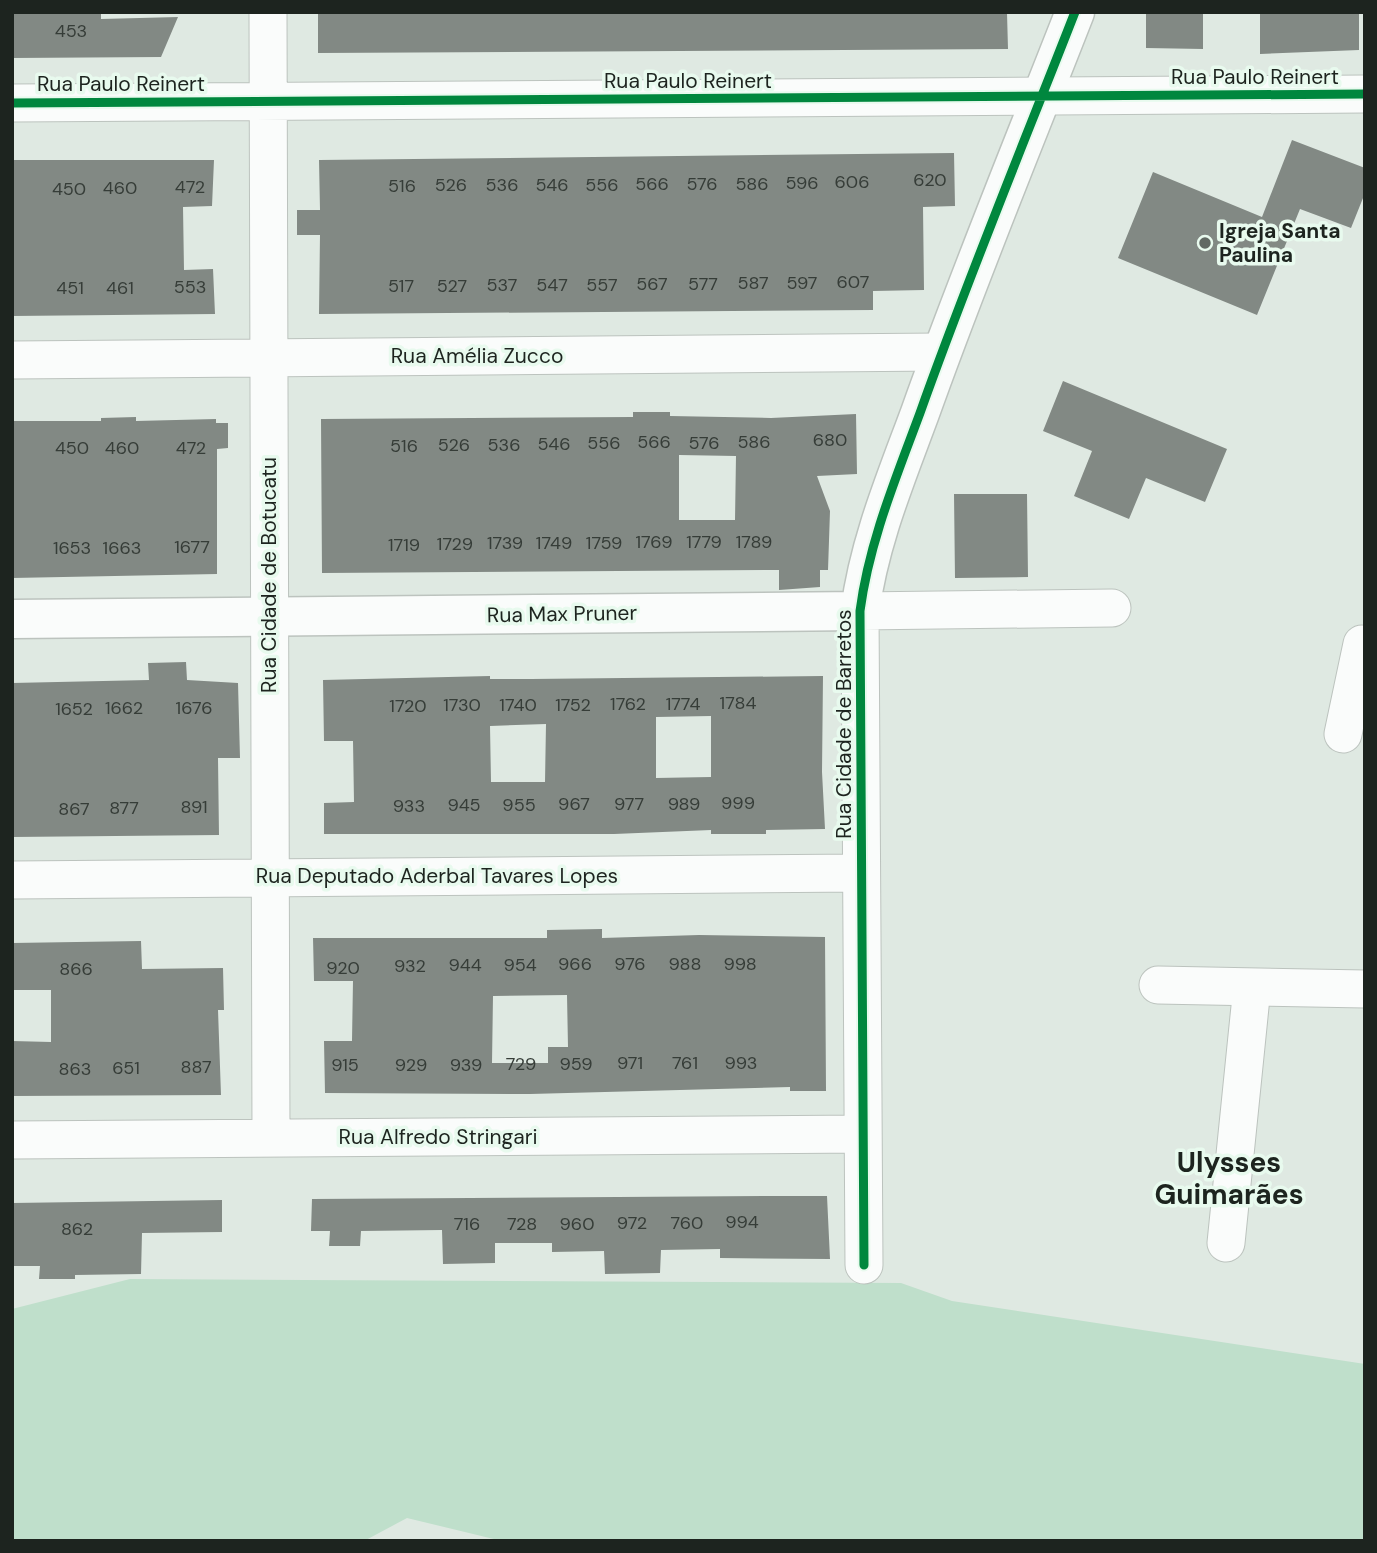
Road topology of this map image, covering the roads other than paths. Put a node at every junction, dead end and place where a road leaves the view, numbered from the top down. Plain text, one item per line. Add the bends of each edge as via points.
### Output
1 (268, 12) edge
2 (1076, 12) edge
3 (1365, 94) edge
4 (1042, 96) junction
5 (268, 101) junction
6 (12, 103) edge
7 (941, 352) junction
8 (269, 358) junction
9 (12, 360) edge
10 (1112, 608) dead end
11 (860, 611) junction
12 (269, 616) junction
13 (12, 619) edge
14 (1365, 645) edge
15 (1343, 734) dead end
16 (862, 873) junction
17 (270, 878) junction
18 (12, 880) edge
19 (1158, 985) dead end
20 (1252, 987) junction
21 (1365, 989) edge
22 (863, 1134) junction
23 (271, 1139) junction
24 (12, 1140) edge
25 (1226, 1242) dead end
26 (864, 1265) dead end

1 - 5 street, Rua Cidade de Botucatu
2 - 4 street, Rua Cidade de Barretos
3 - 4 street, Rua Paulo Reinert
4 - 5 street, Rua Paulo Reinert
4 - 7 street, Rua Cidade de Barretos
5 - 6 street, Rua Paulo Reinert
5 - 8 street, Rua Cidade de Botucatu
7 - 8 street, Rua Amélia Zucco
7 - 11 street, Rua Cidade de Barretos via 877,531
8 - 9 street, Rua Amélia Zucco
8 - 12 street, Rua Cidade de Botucatu
10 - 11 street, Rua Max Pruner
11 - 12 street, Rua Max Pruner
11 - 16 street, Rua Cidade de Barretos
12 - 13 street, Rua Max Pruner
12 - 17 street, Rua Cidade de Botucatu
14 - 15 street
16 - 17 street, Rua Deputado Aderbal Tavares Lopes
16 - 22 street, Rua Cidade de Barretos
17 - 18 street, Rua Deputado Aderbal Tavares Lopes
17 - 23 street, Rua Cidade de Botucatu
19 - 20 street
20 - 21 street
20 - 25 street
22 - 23 street, Rua Alfredo Stringari
22 - 26 street, Rua Cidade de Barretos
23 - 24 street, Rua Alfredo Stringari

